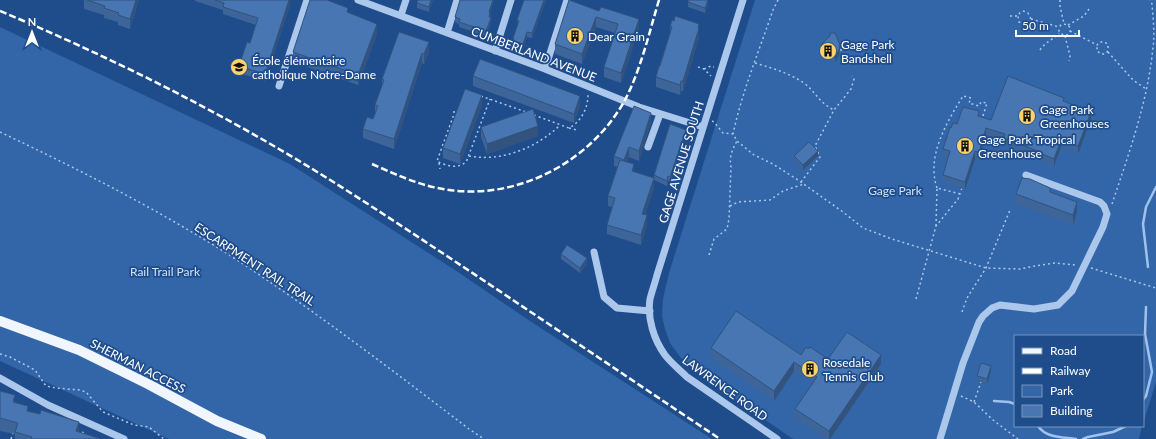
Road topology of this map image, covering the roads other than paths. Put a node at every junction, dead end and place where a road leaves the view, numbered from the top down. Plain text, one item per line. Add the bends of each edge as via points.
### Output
1 (307, 0) edge
2 (358, 0) edge
3 (406, 0) edge
4 (458, 0) edge
5 (511, 0) edge
6 (567, 0) edge
7 (743, 0) edge
8 (401, 16) junction
9 (447, 33) junction
10 (495, 51) junction
11 (544, 69) junction
12 (279, 86) dead end
13 (660, 114) junction
14 (703, 127) junction
15 (648, 147) dead end
16 (1026, 175) dead end
17 (594, 252) dead end
18 (650, 311) junction
19 (0, 321) edge
20 (653, 331) joint
21 (0, 378) edge
22 (124, 439) edge
23 (261, 439) edge
24 (777, 439) edge
25 (940, 439) edge

1 - 12 street
2 - 8 street, CUMBERLAND AVENUE
3 - 8 street
4 - 9 street
5 - 10 street
6 - 11 street
7 - 14 street, GAGE AVENUE SOUTH
8 - 9 street, CUMBERLAND AVENUE
9 - 10 street, CUMBERLAND AVENUE
10 - 11 street, CUMBERLAND AVENUE
11 - 13 street, CUMBERLAND AVENUE
13 - 14 street, CUMBERLAND AVENUE
13 - 15 street
14 - 18 street, GAGE AVENUE SOUTH via 657,275 650,300
16 - 25 street via 1100,202 1107,214 1103,227 1072,292 1058,305 1034,309 1000,305 983,316 966,357
17 - 18 street via 604,296 617,308
18 - 20 street, GAGE AVENUE SOUTH
19 - 23 main road, SHERMAN ACCESS via 79,350 217,421
20 - 24 street, LAWRENCE ROAD via 666,356 687,377
21 - 22 street via 48,405

